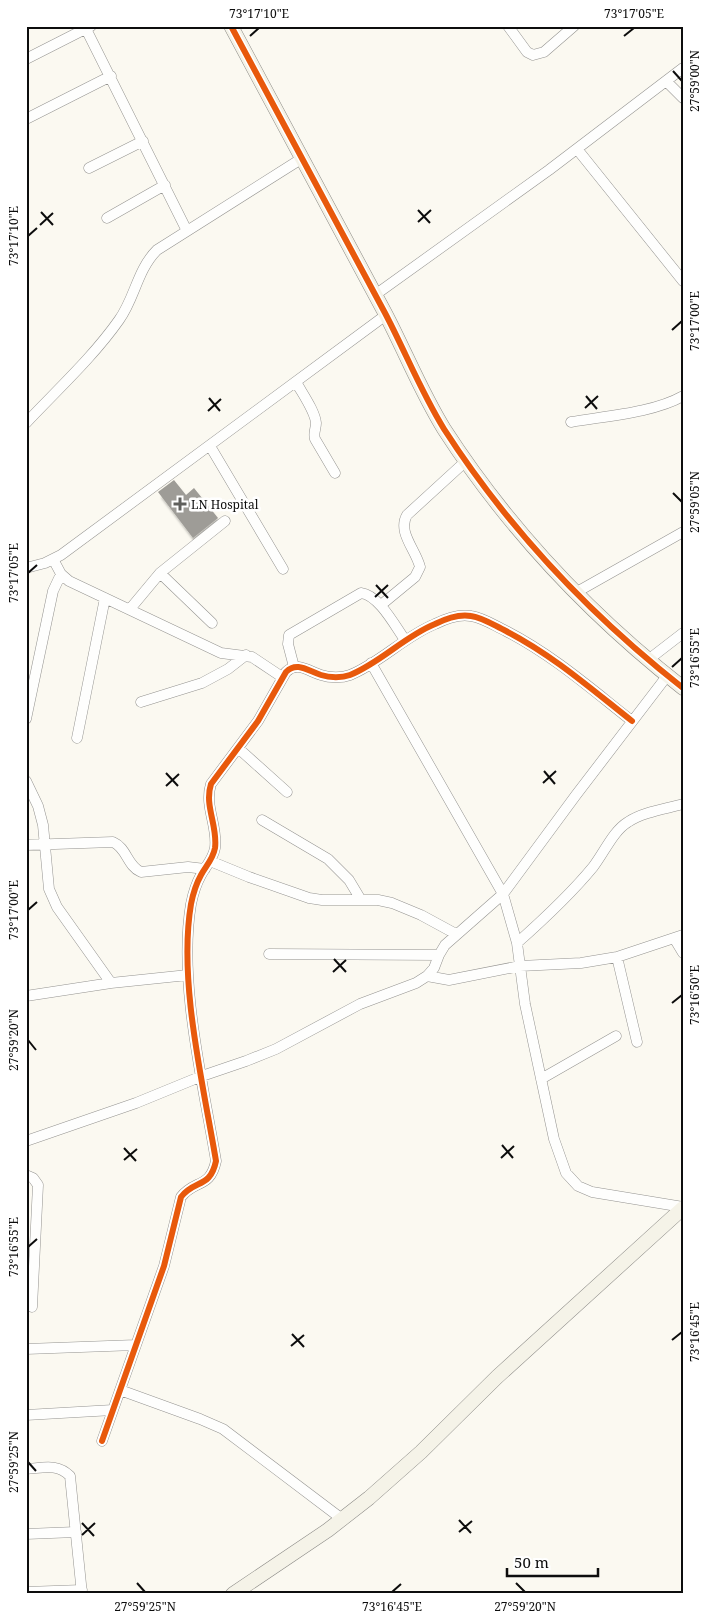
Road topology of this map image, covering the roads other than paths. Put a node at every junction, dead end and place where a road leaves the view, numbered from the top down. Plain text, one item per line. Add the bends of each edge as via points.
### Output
1 (231, 26) edge
2 (508, 26) edge
3 (574, 26) edge
4 (89, 27) edge
5 (26, 59) edge
6 (683, 68) edge
7 (111, 76) junction
8 (666, 80) junction
9 (683, 98) edge
10 (28, 118) dead end
11 (143, 141) junction
12 (577, 149) junction
13 (301, 159) junction
14 (89, 168) dead end
15 (165, 186) junction
16 (107, 218) dead end
17 (187, 231) junction
18 (683, 281) edge
19 (375, 295) junction
20 (386, 315) junction
21 (296, 382) junction
22 (683, 396) edge
23 (30, 412) edge
24 (571, 422) dead end
25 (26, 423) edge
26 (210, 446) junction
27 (466, 461) junction
28 (335, 473) dead end
29 (225, 521) dead end
30 (683, 532) edge
31 (53, 559) junction
32 (26, 568) edge
33 (283, 569) dead end
34 (61, 574) junction
35 (160, 574) junction
36 (575, 592) junction
37 (105, 598) junction
38 (381, 605) junction
39 (130, 609) junction
40 (212, 623) dead end
41 (683, 633) edge
42 (405, 640) junction
43 (246, 655) junction
44 (648, 660) junction
45 (371, 663) junction
46 (294, 667) junction
47 (667, 676) junction
48 (282, 677) junction
49 (30, 686) edge
50 (683, 688) edge
51 (141, 702) dead end
52 (26, 719) edge
53 (632, 721) junction
54 (77, 738) dead end
55 (238, 748) junction
56 (26, 781) edge
57 (287, 792) dead end
58 (683, 804) edge
59 (262, 820) dead end
60 (44, 844) junction
61 (26, 845) edge
62 (208, 865) junction
63 (503, 894) junction
64 (361, 900) junction
65 (456, 934) junction
66 (679, 936) edge
67 (517, 943) junction
68 (683, 953) edge
69 (269, 954) dead end
70 (438, 955) junction
71 (617, 957) junction
72 (520, 966) junction
73 (188, 975) junction
74 (427, 976) junction
75 (111, 983) junction
76 (26, 996) edge
77 (616, 1036) dead end
78 (636, 1042) dead end
79 (202, 1076) junction
80 (541, 1079) junction
81 (26, 1141) edge
82 (26, 1175) edge
83 (683, 1207) edge
84 (32, 1307) dead end
85 (136, 1345) junction
86 (26, 1349) edge
87 (120, 1390) junction
88 (113, 1410) junction
89 (26, 1415) edge
90 (102, 1441) dead end
91 (26, 1470) edge
92 (342, 1519) junction
93 (76, 1532) junction
94 (26, 1534) edge
95 (26, 1592) edge
96 (82, 1592) edge
97 (233, 1594) edge

1 - 13 street
2 - 3 street via 533,56 544,52
4 - 5 street
4 - 7 street
6 - 8 street
7 - 10 street
7 - 11 street
8 - 9 street
8 - 12 street
11 - 14 street
11 - 15 street
12 - 18 street
12 - 19 street
13 - 17 street
13 - 19 street
15 - 16 street
15 - 17 street
17 - 23 street via 148,259 119,320 94,351
19 - 20 street
20 - 21 street
20 - 27 street via 424,396
21 - 26 street
21 - 28 street via 314,416 315,439
22 - 24 street via 665,404
23 - 25 street
26 - 31 street
26 - 33 street
27 - 36 street via 543,559
27 - 38 street via 403,521 420,568 415,577
29 - 35 street
30 - 36 street
31 - 32 street
31 - 34 street
34 - 37 street
34 - 49 street
35 - 39 street
35 - 40 street
36 - 44 street
37 - 39 street
37 - 54 street
38 - 42 street
38 - 46 street via 360,593 292,632 288,639
39 - 43 street via 221,653
41 - 44 street
42 - 45 street
42 - 53 street via 449,619 471,616 484,620 561,664
43 - 48 street
43 - 51 street via 202,683
44 - 47 street
45 - 46 street via 338,677 322,676
45 - 63 street
46 - 48 street
47 - 50 street
47 - 53 street
48 - 55 street via 258,721
49 - 52 street
53 - 63 street
55 - 57 street
55 - 62 street via 211,784 208,794 216,838
56 - 60 street via 38,806
58 - 67 street via 626,823 568,896
59 - 64 street via 328,859 350,880
60 - 61 street
60 - 62 street via 113,842 122,848 133,867 140,872
60 - 75 street via 48,889 57,907
62 - 64 street via 309,898
62 - 73 street via 194,889 191,905
63 - 65 street
63 - 67 street
64 - 65 street via 392,903
65 - 70 street
66 - 68 street
66 - 71 street
67 - 72 street
69 - 70 street
70 - 74 street
71 - 72 street via 581,963
71 - 78 street
72 - 74 street via 449,980
72 - 80 street
73 - 75 street
73 - 79 street
74 - 79 street via 360,1004 276,1049
75 - 76 street
77 - 80 street
79 - 81 street via 136,1104
79 - 85 street via 216,1161 214,1171 210,1178 185,1191 181,1197 164,1266
80 - 83 street via 554,1139 566,1173 578,1186 592,1192
82 - 84 street via 34,1178 38,1185
83 - 92 street via 497,1377 421,1452
85 - 86 street
85 - 87 street
87 - 88 street
87 - 92 street via 223,1429
88 - 89 street
88 - 90 street
91 - 93 street via 58,1467 70,1476
92 - 97 street
93 - 94 street
93 - 96 street
95 - 96 street

